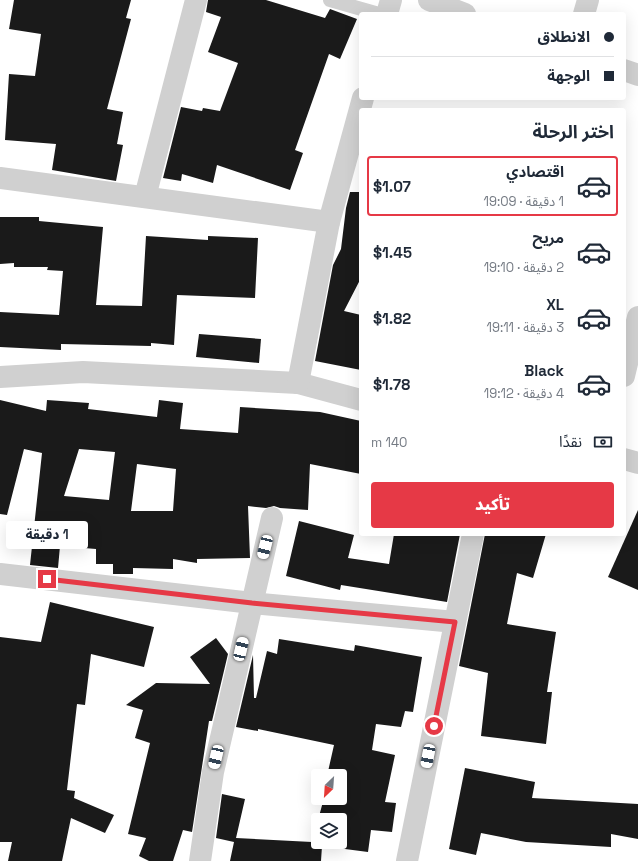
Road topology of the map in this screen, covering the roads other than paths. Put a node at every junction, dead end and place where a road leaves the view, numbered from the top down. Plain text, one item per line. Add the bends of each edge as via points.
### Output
1 (196, 0) edge
2 (330, 0) edge
3 (391, 0) edge
4 (428, 0) edge
5 (588, 0) edge
6 (372, 12) edge
7 (388, 12) edge
8 (460, 12) edge
9 (585, 12) edge
10 (626, 71) edge
11 (638, 74) edge
12 (359, 113) edge
13 (0, 178) edge
14 (145, 197) junction
15 (329, 222) junction
16 (638, 317) edge
17 (626, 368) edge
18 (0, 377) edge
19 (298, 383) junction
20 (359, 399) edge
21 (626, 460) edge
22 (638, 463) edge
23 (272, 518) dead end
24 (474, 536) edge
25 (0, 574) edge
26 (252, 603) junction
27 (455, 622) junction
28 (200, 861) edge
29 (407, 861) edge

1 - 14 street
2 - 6 lane
3 - 7 street
4 - 8 street
5 - 9 street
10 - 11 street
12 - 15 street
13 - 14 street
14 - 15 street
15 - 19 street
16 - 17 street
18 - 19 street via 83,372
19 - 20 street
21 - 22 street
23 - 26 street
24 - 27 street
25 - 26 street
26 - 27 street
26 - 28 street via 213,772
27 - 29 street

